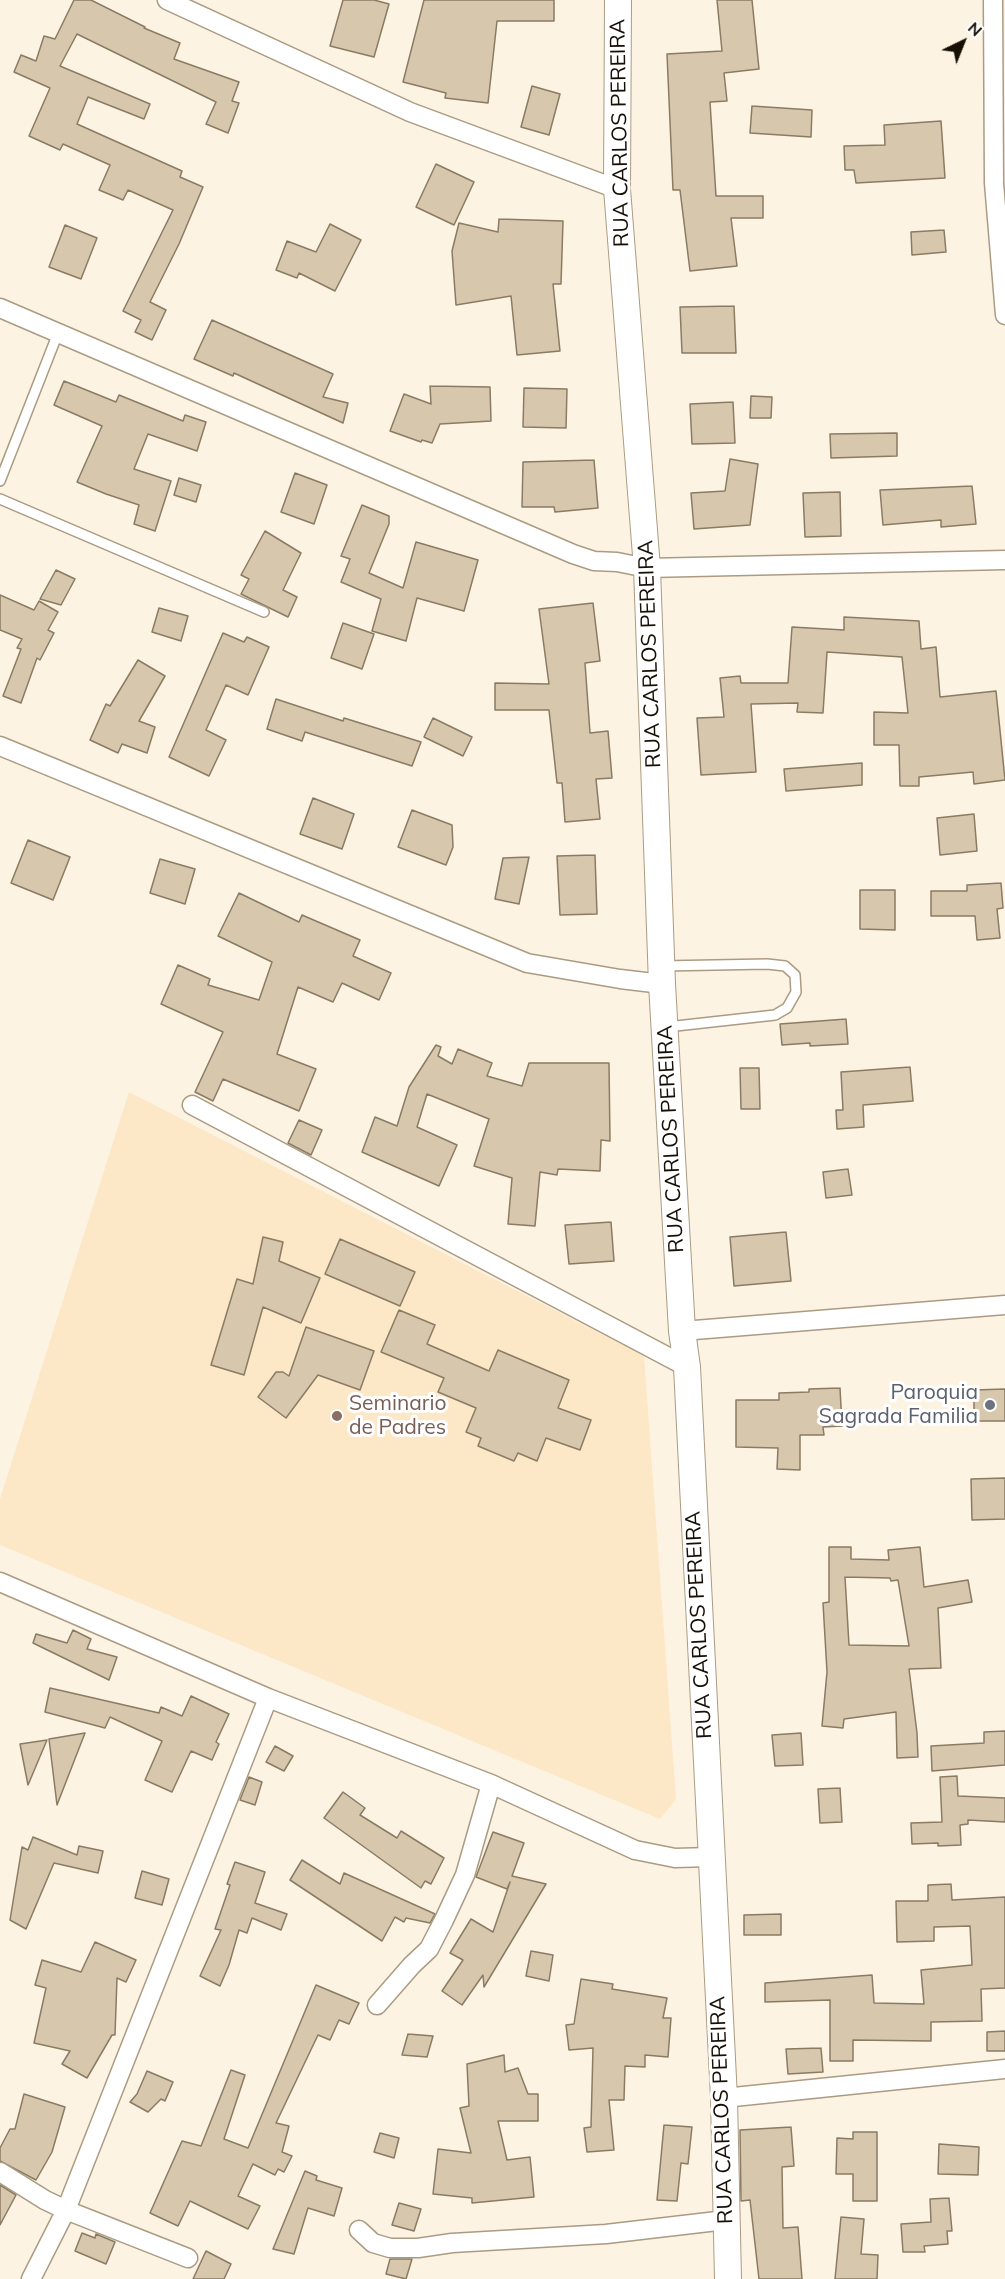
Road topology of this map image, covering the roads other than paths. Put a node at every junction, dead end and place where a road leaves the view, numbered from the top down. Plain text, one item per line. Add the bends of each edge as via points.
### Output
1 (167, 0) edge
2 (618, 0) edge
3 (993, 0) edge
4 (617, 189) junction
5 (0, 308) edge
6 (1005, 315) edge
7 (58, 333) junction
8 (0, 481) edge
9 (0, 499) edge
10 (1005, 560) edge
11 (647, 568) junction
12 (264, 612) dead end
13 (0, 746) edge
14 (662, 975) junction
15 (665, 1027) junction
16 (192, 1105) dead end
17 (1005, 1305) edge
18 (682, 1331) junction
19 (687, 1367) junction
20 (0, 1582) edge
21 (268, 1698) junction
22 (491, 1784) junction
23 (711, 1857) junction
24 (377, 2005) dead end
25 (1005, 2069) edge
26 (724, 2098) junction
27 (0, 2172) edge
28 (66, 2210) junction
29 (726, 2220) junction
30 (359, 2230) dead end
31 (188, 2258) dead end
32 (31, 2279) edge
33 (728, 2279) edge

1 - 4 street via 410,112
2 - 4 main road, RUA CARLOS PEREIRA
3 - 6 street via 994,183
4 - 11 main road, RUA CARLOS PEREIRA
5 - 7 street
7 - 8 lane
7 - 11 street via 573,554
9 - 12 lane
10 - 11 street
11 - 14 main road, RUA CARLOS PEREIRA
13 - 14 street via 527,963 621,979
14 - 15 main road, RUA CARLOS PEREIRA
14 - 15 lane via 767,964 785,966 795,975 796,993 787,1008 775,1015
15 - 18 main road, RUA CARLOS PEREIRA
16 - 19 street
17 - 18 street
18 - 19 main road, RUA CARLOS PEREIRA
19 - 23 main road, RUA CARLOS PEREIRA
20 - 21 street
21 - 22 street
21 - 28 street
22 - 23 street via 635,1850 675,1858
22 - 24 street via 465,1875 444,1920 429,1949
23 - 26 main road, RUA CARLOS PEREIRA
25 - 26 street
26 - 29 main road, RUA CARLOS PEREIRA
27 - 28 street
28 - 31 street
28 - 32 street
29 - 30 street via 606,2234 418,2248 390,2248 374,2243
29 - 33 main road, RUA CARLOS PEREIRA

